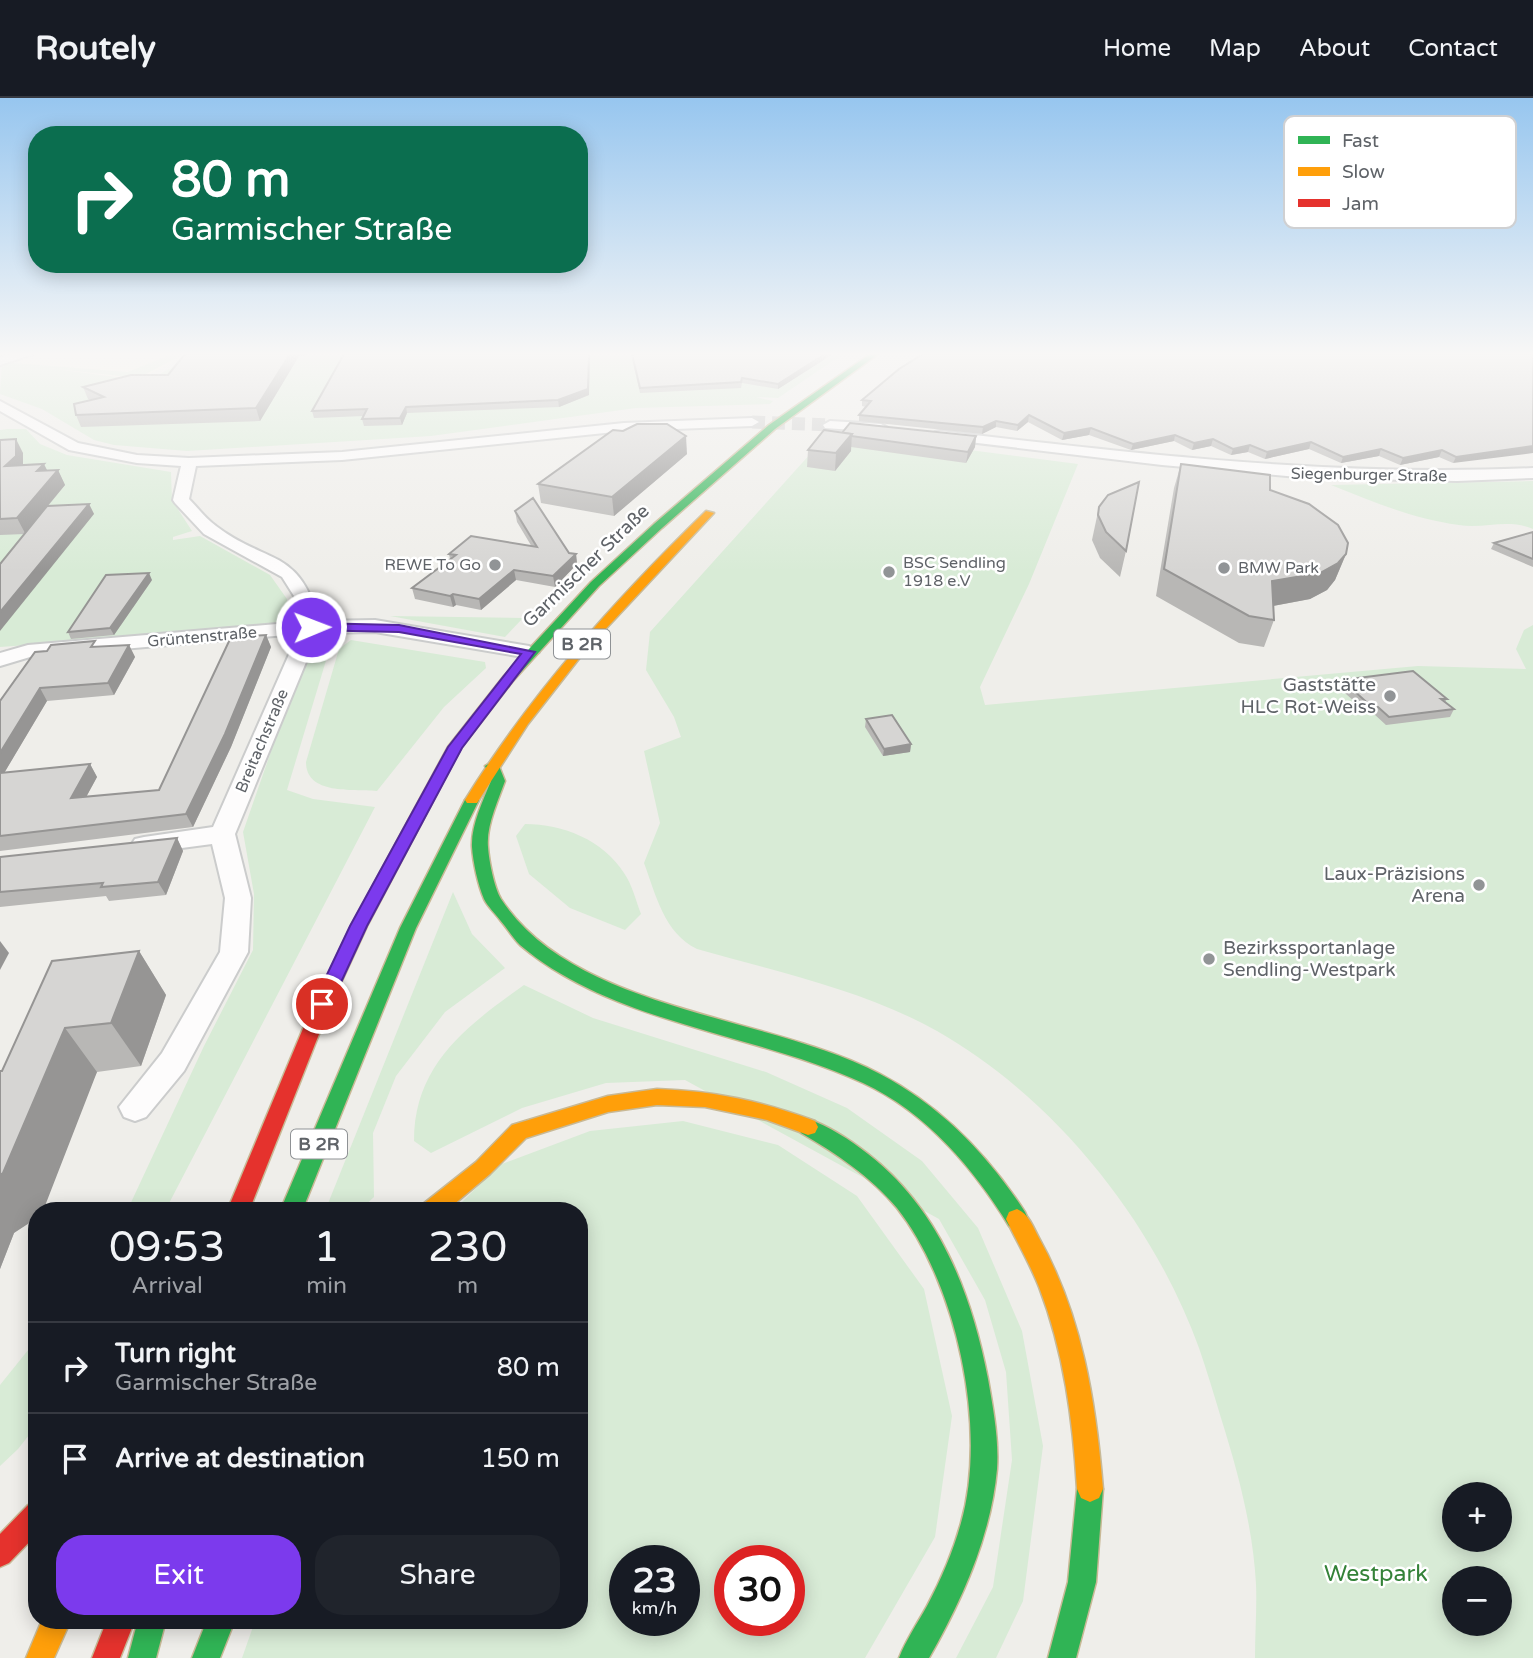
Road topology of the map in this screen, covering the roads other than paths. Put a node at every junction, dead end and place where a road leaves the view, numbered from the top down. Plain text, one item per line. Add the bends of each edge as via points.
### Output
1 (38, 427) edge
2 (629, 427) edge
3 (773, 427) edge
4 (852, 427) tunnel mouth
5 (903, 431) edge
6 (930, 434) edge
7 (189, 462) junction
8 (1533, 473) edge
9 (724, 498) dead end
10 (311, 627) junction
11 (529, 652) junction
12 (0, 660) edge
13 (492, 766) junction
14 (222, 834) junction
15 (118, 848) edge
16 (135, 1107) dead end
17 (241, 1202) edge
18 (295, 1202) edge
19 (441, 1202) edge
20 (28, 1524) edge
21 (0, 1554) edge
22 (53, 1629) edge
23 (117, 1629) edge
24 (150, 1629) edge
25 (217, 1629) edge
26 (40, 1658) edge
27 (106, 1658) edge
28 (142, 1658) edge
29 (206, 1658) edge
30 (913, 1658) edge
31 (1062, 1658) edge

1 - 7 street via 74,447 116,457
2 - 7 street via 432,449
3 - 11 highway, Garmischer Straße / B 2R via 677,508
4 - 5 street
6 - 8 street, Siegenburger Straße via 1271,473 1420,478
7 - 10 street via 181,500 210,530 289,573 303,596
9 - 13 highway, B 2R via 585,640
10 - 11 street, Grüntenstraße via 399,629
10 - 12 street, Grüntenstraße via 28,651
10 - 14 street, Breitachstraße
11 - 17 highway, Garmischer Straße / B 2R via 455,747 365,914 322,1004
13 - 18 highway, B 2R via 421,899
13 - 31 highway via 498,781 480,852 491,901 512,929 541,955 579,978 672,1012 796,1048 880,1083 964,1145 998,1186 1053,1286 1086,1405 1087,1546 1071,1634
14 - 15 street
14 - 16 street via 238,898 234,952 173,1062
19 - 30 highway via 517,1132 635,1097 736,1101 795,1120 862,1158 904,1198 957,1300 981,1412 984,1471 967,1548 941,1615
20 - 21 highway
22 - 26 highway
23 - 27 highway
24 - 28 highway
25 - 29 highway

